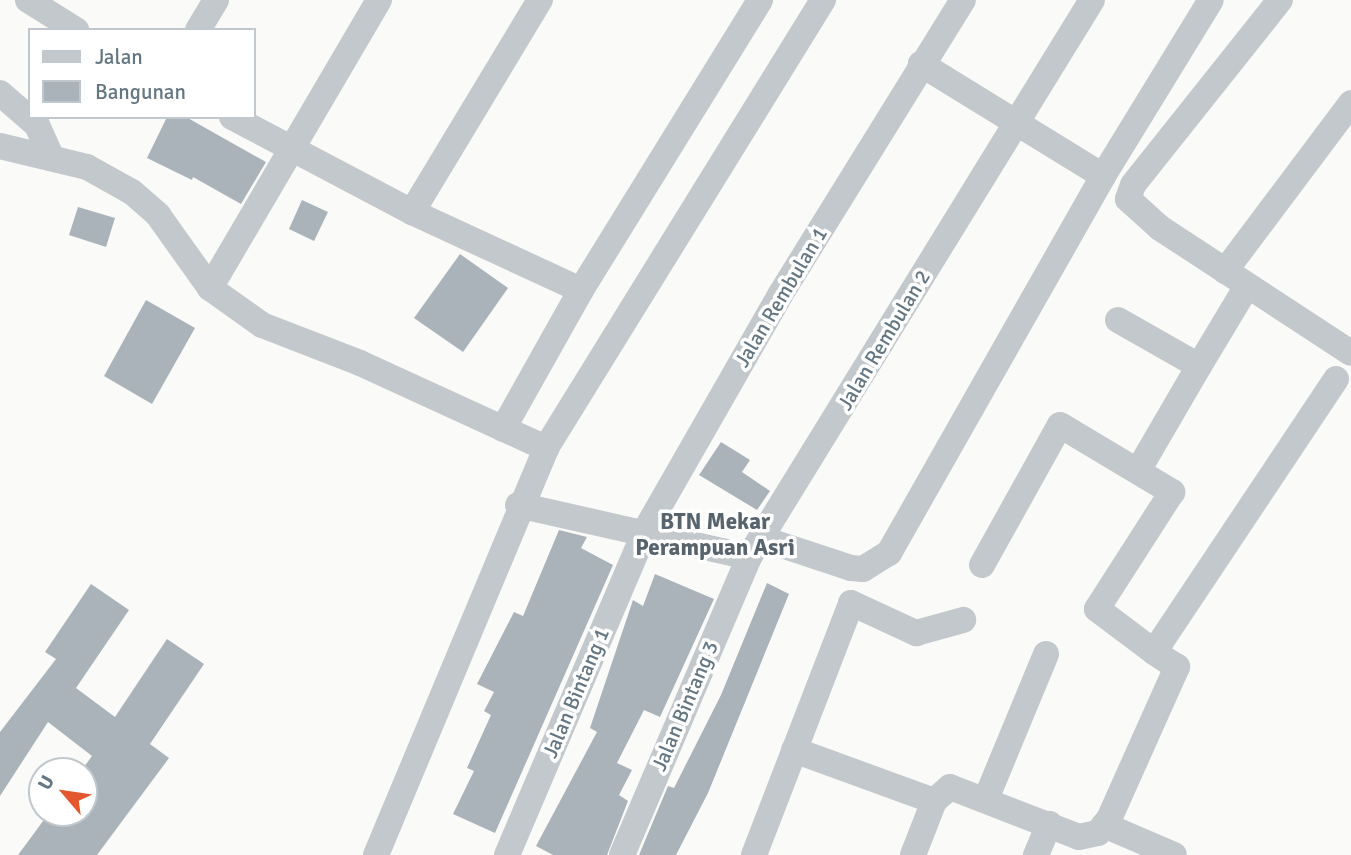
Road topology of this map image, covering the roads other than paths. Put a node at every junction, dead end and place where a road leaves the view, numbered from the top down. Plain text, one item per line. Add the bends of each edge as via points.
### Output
1 (28, 0) edge
2 (216, 0) edge
3 (379, 0) edge
4 (540, 0) edge
5 (760, 0) edge
6 (823, 0) edge
7 (963, 0) edge
8 (1092, 0) edge
9 (1210, 0) edge
10 (1280, 0) edge
11 (56, 8) edge
12 (74, 28) edge
13 (199, 28) edge
14 (921, 64) junction
15 (0, 93) edge
16 (1351, 103) edge
17 (28, 117) edge
18 (30, 119) edge
19 (235, 119) edge
20 (1018, 122) junction
21 (0, 146) edge
22 (290, 151) junction
23 (52, 158) junction
24 (1103, 176) junction
25 (412, 212) junction
26 (1225, 271) junction
27 (1247, 286) junction
28 (210, 288) junction
29 (581, 290) junction
30 (1118, 320) dead end
31 (1351, 353) edge
32 (1199, 366) junction
33 (1336, 379) dead end
34 (503, 429) junction
35 (546, 448) junction
36 (1138, 471) junction
37 (519, 505) junction
38 (645, 531) junction
39 (756, 548) junction
40 (982, 565) dead end
41 (963, 620) dead end
42 (1154, 652) junction
43 (1046, 654) dead end
44 (794, 750) junction
45 (986, 799) junction
46 (934, 801) junction
47 (1049, 824) junction
48 (1097, 838) edge
49 (376, 855) edge
50 (507, 855) edge
51 (622, 855) edge
52 (754, 855) edge
53 (913, 855) edge
54 (1036, 855) edge
55 (1174, 855) edge

1 - 11 street
2 - 13 street
3 - 22 street
4 - 25 street
5 - 29 street
6 - 35 street
7 - 14 street, Jalan Rembulan 1
8 - 20 street, Jalan Rembulan 2
9 - 24 street
10 - 26 street via 1133,185 1128,199 1135,210
11 - 12 street
14 - 20 street
14 - 38 street, Jalan Rembulan 1 via 780,295
15 - 17 street
16 - 26 street
18 - 23 street
19 - 22 street
20 - 24 street
20 - 39 street, Jalan Rembulan 2
21 - 23 street
22 - 25 street
22 - 28 street
23 - 28 street via 87,167 132,192 158,215
24 - 39 street via 889,553 863,569
25 - 29 street
26 - 27 street
27 - 31 street
27 - 32 street
28 - 34 street via 262,325 360,363
29 - 34 street
30 - 32 street
32 - 36 street
33 - 42 street
34 - 35 street
35 - 37 street
36 - 40 street via 1060,425
36 - 42 street via 1172,492 1097,609
37 - 38 street
37 - 49 street
38 - 39 street
38 - 50 street, Jalan Bintang 1
39 - 51 street, Jalan Bintang 3
41 - 44 street via 916,633 851,603
42 - 48 street via 1177,667
43 - 45 street
44 - 46 street
44 - 52 street
45 - 46 street via 950,787
45 - 47 street
46 - 53 street
47 - 48 street
47 - 54 street
48 - 55 street

